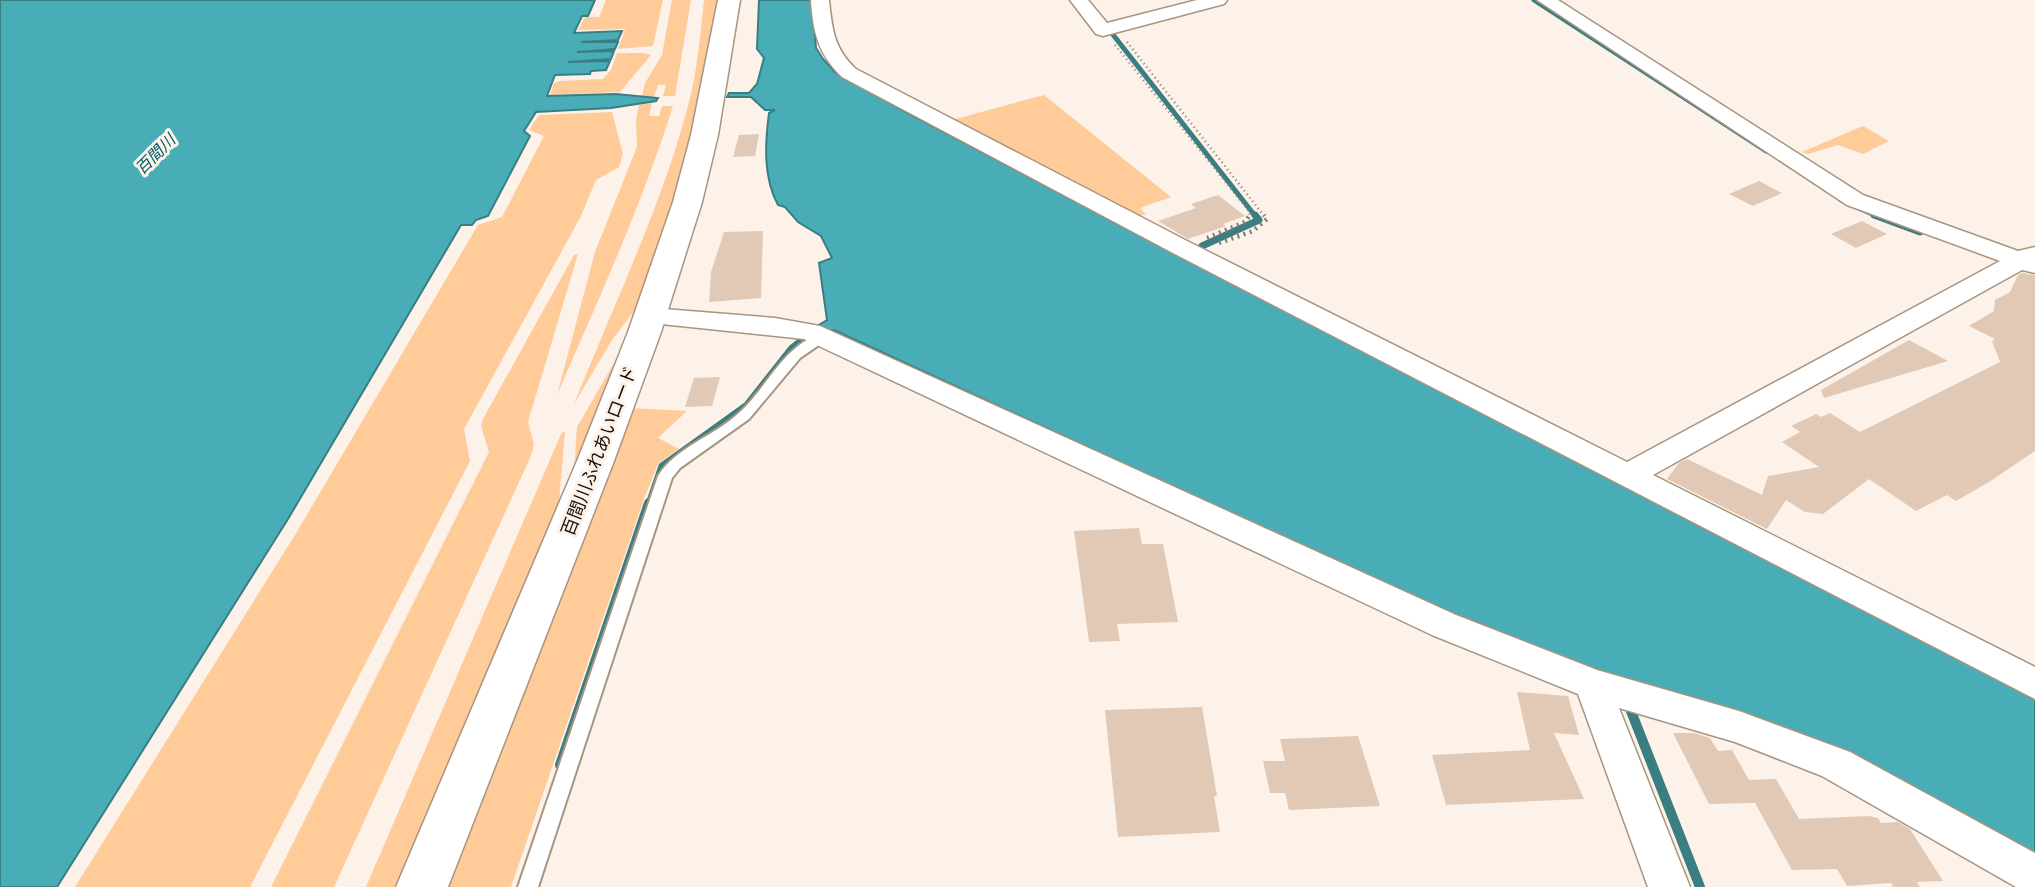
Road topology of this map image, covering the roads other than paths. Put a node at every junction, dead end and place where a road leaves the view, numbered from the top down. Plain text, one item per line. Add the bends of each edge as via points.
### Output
1 (729, 0) edge
2 (820, 0) edge
3 (1079, 0) edge
4 (1218, 0) edge
5 (1546, 0) edge
6 (2023, 262) edge
7 (651, 316) junction
8 (822, 337) junction
9 (1628, 475) junction
10 (1592, 684) junction
11 (2035, 684) edge
12 (2035, 875) edge
13 (422, 887) edge
14 (528, 887) edge
15 (1669, 887) edge

1 - 7 street, 百間川ふれあいロード via 708,125
2 - 9 street via 824,44 832,59 849,73
3 - 4 street via 1109,29
5 - 6 street via 1855,200
6 - 9 street
7 - 8 street via 775,326
7 - 13 street, 百間川ふれあいロード
8 - 10 street via 1444,625
8 - 14 lane via 795,355 744,416 675,464 665,476
9 - 11 street
10 - 12 street via 1739,727 1836,764
10 - 15 street

